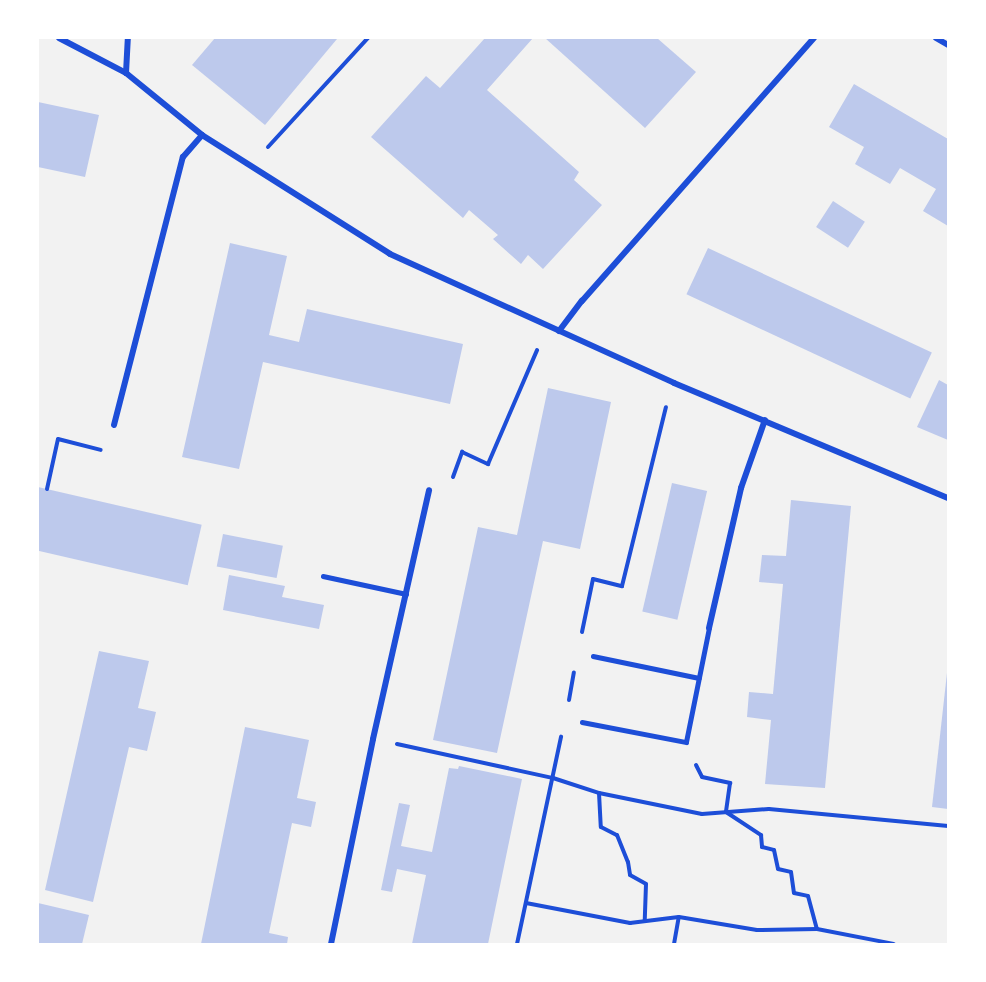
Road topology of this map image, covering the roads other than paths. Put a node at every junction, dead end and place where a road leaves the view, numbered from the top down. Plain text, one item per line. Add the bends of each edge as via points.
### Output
1 (58, 38) edge
2 (128, 38) edge
3 (814, 38) edge
4 (936, 38) edge
5 (948, 45) edge
6 (126, 73) junction
7 (202, 135) junction
8 (559, 331) junction
9 (765, 420) junction
10 (114, 425) dead end
11 (429, 490) road end
12 (948, 498) edge
13 (323, 576) dead end
14 (406, 594) junction
15 (709, 628) joint
16 (593, 656) dead end
17 (699, 678) junction
18 (582, 722) dead end
19 (331, 945) edge

1 - 6 street
2 - 6 street
3 - 8 street
4 - 5 street
6 - 7 street
7 - 8 street via 390,254
7 - 10 street via 183,157
8 - 9 street
9 - 12 street
9 - 15 street via 741,488
11 - 14 street
13 - 14 lane
14 - 19 street
15 - 17 lane
16 - 17 lane
17 - 18 lane via 686,742

